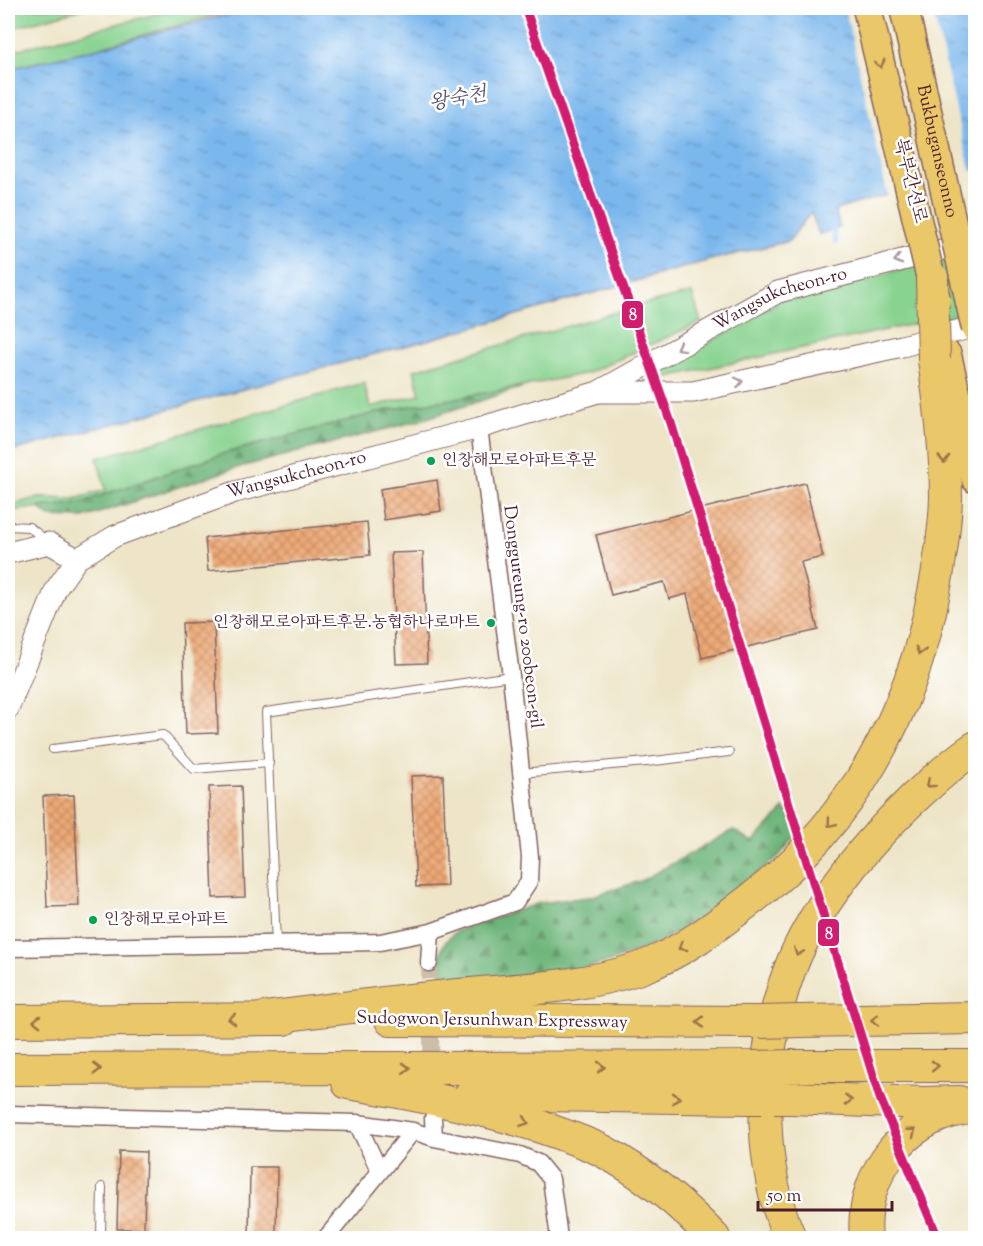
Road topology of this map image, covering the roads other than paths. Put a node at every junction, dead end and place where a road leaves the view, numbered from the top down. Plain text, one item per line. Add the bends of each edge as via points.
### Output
1 (867, 8) edge
2 (904, 8) edge
3 (975, 241) edge
4 (932, 278) joint
5 (970, 296) edge
6 (975, 328) edge
7 (941, 357) junction
8 (598, 392) junction
9 (478, 428) junction
10 (975, 479) edge
11 (8, 526) edge
12 (49, 543) junction
13 (8, 553) edge
14 (77, 559) junction
15 (511, 676) junction
16 (8, 709) edge
17 (975, 747) edge
18 (53, 749) dead end
19 (729, 752) dead end
20 (268, 763) junction
21 (521, 773) junction
22 (431, 932) junction
23 (276, 944) junction
24 (8, 948) edge
25 (429, 963) tunnel mouth
26 (264, 1018) junction
27 (975, 1018) edge
28 (8, 1021) edge
29 (975, 1066) edge
30 (264, 1068) junction
31 (8, 1069) edge
32 (407, 1093) junction
33 (975, 1102) edge
34 (975, 1108) edge
35 (8, 1114) edge
36 (433, 1118) dead end
37 (357, 1123) junction
38 (413, 1131) junction
39 (434, 1138) junction
40 (380, 1172) junction
41 (102, 1187) dead end
42 (105, 1239) edge
43 (326, 1239) edge
44 (559, 1239) edge
45 (714, 1239) edge
46 (790, 1239) edge
47 (866, 1239) edge

1 -> 4 highway, 북부간선로, bridge
2 - 5 highway, Bukbuganseonno, bridge
3 -> 8 street, Wangsukcheon-ro via 778,292
4 - 7 highway, bridge
5 - 6 highway, Bukbuganseonno, bridge
8 -> 6 street, Wangsukcheon-ro via 693,392
7 - 10 highway
7 -> 26 highway via 946,498 929,620 911,679 871,766 841,811 806,851 717,926 641,968 584,983
8 - 9 street, Wangsukcheon-ro
9 - 14 street, Wangsukcheon-ro via 235,492 115,536
9 - 15 street, Donggureung-ro 200beon-gil
11 - 12 lane via 29,527
12 - 13 street
12 - 14 street
14 - 16 street via 56,589
15 - 20 lane via 266,712
15 - 21 street, Donggureung-ro 200beon-gil
17 -> 46 highway via 919,793 870,843 824,903 786,983 772,1035 765,1110 767,1156
18 - 20 lane via 163,735 194,769
19 - 21 lane
20 - 23 lane
21 - 22 street, Donggureung-ro 200beon-gil via 529,881 515,902
22 - 23 street, Donggureung-ro 200beon-gil via 380,942
22 - 25 street
23 - 24 street, Donggureung-ro 200beon-gil
27 -> 26 highway, Sudogwon Je1sunhwan Expressway, bridge via 759,1022
26 -> 28 highway, Sudogwon Je1sunhwan Expressway
30 -> 29 highway, bridge
31 -> 30 highway
30 - 32 highway
32 -> 33 highway, bridge
32 -> 45 highway via 502,1114 602,1151 652,1181
47 -> 34 highway via 871,1187 892,1149 930,1120
35 - 37 street
36 - 39 street
37 - 38 street
37 - 40 street
38 - 39 street
38 - 40 street
39 - 44 street via 520,1155 538,1163 551,1179
40 - 43 street
41 - 42 lane via 101,1234

